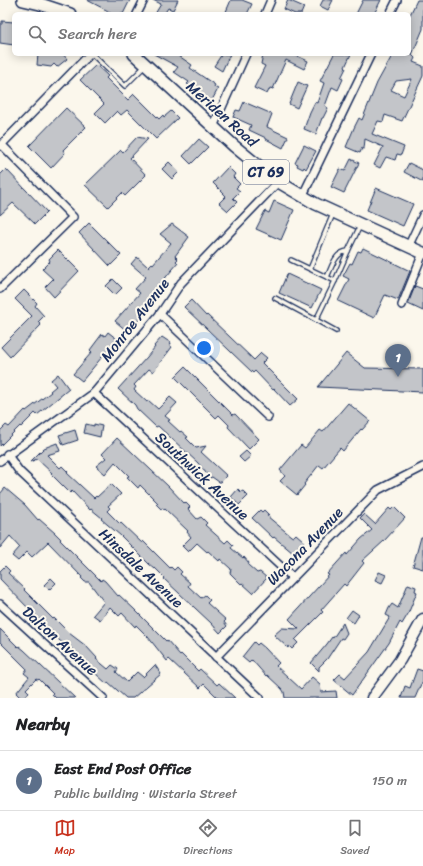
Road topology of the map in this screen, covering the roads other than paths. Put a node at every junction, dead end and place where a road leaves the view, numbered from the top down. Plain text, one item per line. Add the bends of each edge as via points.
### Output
1 (23, 0) edge
2 (144, 0) edge
3 (271, 0) edge
4 (397, 0) edge
5 (64, 12) edge
6 (138, 12) edge
7 (266, 12) edge
8 (391, 12) edge
9 (89, 56) edge
10 (93, 56) edge
11 (136, 56) edge
12 (245, 56) edge
13 (370, 56) edge
14 (146, 65) junction
15 (213, 127) junction
16 (1, 146) edge
17 (278, 182) junction
18 (302, 197) junction
19 (333, 212) junction
20 (423, 215) edge
21 (361, 225) junction
22 (408, 247) junction
23 (348, 251) junction
24 (423, 253) edge
25 (291, 260) dead end
26 (310, 269) junction
27 (327, 277) junction
28 (335, 281) junction
29 (0, 289) edge
30 (275, 298) dead end
31 (402, 305) dead end
32 (160, 314) junction
33 (316, 320) junction
34 (336, 331) dead end
35 (94, 393) junction
36 (268, 417) dead end
37 (7, 454) junction
38 (0, 460) edge
39 (423, 467) edge
40 (292, 577) junction
41 (0, 604) edge
42 (423, 619) edge
43 (216, 657) junction
44 (103, 698) edge
45 (260, 698) edge
46 (372, 698) edge

1 - 5 main road
2 - 6 street
3 - 7 street
4 - 8 street
9 - 16 street
10 - 14 lane via 125,86
11 - 14 main road, Meriden Road / CT 69
12 - 15 street
13 - 18 street
14 - 15 main road, Meriden Road / CT 69
15 - 17 main road, Meriden Road / CT 69
16 - 29 street via 73,217
17 - 18 main road, Meriden Road / CT 69
17 - 32 street, Monroe Avenue via 180,282
18 - 19 main road, Meriden Road / CT 69
19 - 21 main road, Meriden Road / CT 69
19 - 26 lane
20 - 22 street
21 - 22 main road, Meriden Road / CT 69
21 - 23 lane
22 - 24 main road, Meriden Road / CT 69
23 - 27 lane via 343,251 337,256
23 - 28 lane
24 - 31 street
25 - 26 lane
26 - 27 lane
27 - 28 lane
28 - 33 lane
30 - 33 lane
32 - 35 street, Monroe Avenue
32 - 36 street
33 - 34 lane
35 - 37 street, Monroe Avenue
35 - 40 street, Southwick Avenue
37 - 38 street, Monroe Avenue
37 - 43 street, Hinsdale Avenue via 19,471
39 - 40 street, Wacona Avenue via 378,490
40 - 43 street, Wacona Avenue
41 - 44 street, Dalton Avenue
42 - 46 main road via 400,660
43 - 45 street, Hinsdale Avenue

